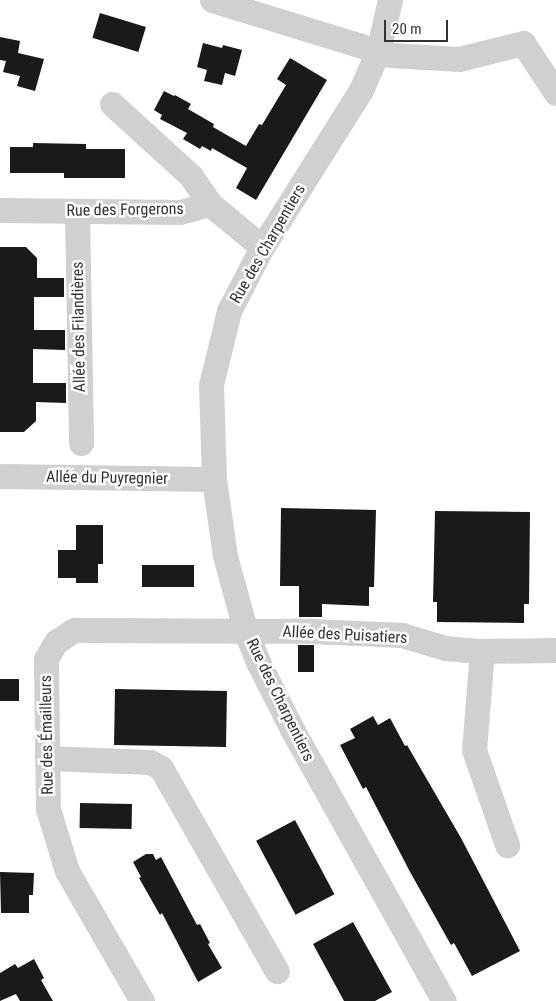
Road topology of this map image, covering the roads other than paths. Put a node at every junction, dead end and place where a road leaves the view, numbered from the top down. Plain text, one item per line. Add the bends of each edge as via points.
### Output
1 (212, 0) edge
2 (390, 0) edge
3 (257, 7) edge
4 (378, 51) junction
5 (556, 93) edge
6 (112, 104) dead end
7 (210, 204) junction
8 (0, 210) edge
9 (77, 211) junction
10 (262, 248) junction
11 (81, 443) dead end
12 (0, 476) edge
13 (214, 479) junction
14 (246, 632) junction
15 (556, 650) edge
16 (482, 651) junction
17 (47, 758) junction
18 (507, 845) dead end
19 (277, 971) dead end
20 (142, 1001) edge
21 (444, 1001) edge

1 - 3 street
2 - 4 street, Rue des Charpentiers
3 - 4 street
4 - 5 street via 390,55 459,59 523,43
4 - 10 street, Rue des Charpentiers via 361,90
6 - 7 street via 190,175
7 - 9 street, Rue des Forgerons via 180,212
7 - 10 street
8 - 9 street, Rue des Forgerons
9 - 11 street, Allée des Filandières
10 - 13 street, Rue des Charpentiers via 229,312 211,385
12 - 13 street, Allée du Puyregnier
13 - 14 street, Rue des Charpentiers via 225,556
14 - 16 street, Allée des Puisatiers via 402,635 445,648
14 - 17 street, Rue des Émailleurs via 74,630 56,642 46,659
14 - 21 street, Rue des Charpentiers via 293,731
15 - 16 street, Allée des Puisatiers
16 - 18 street via 474,750
17 - 19 street via 150,762 161,768
17 - 20 street, Rue des Émailleurs via 48,809 67,871

